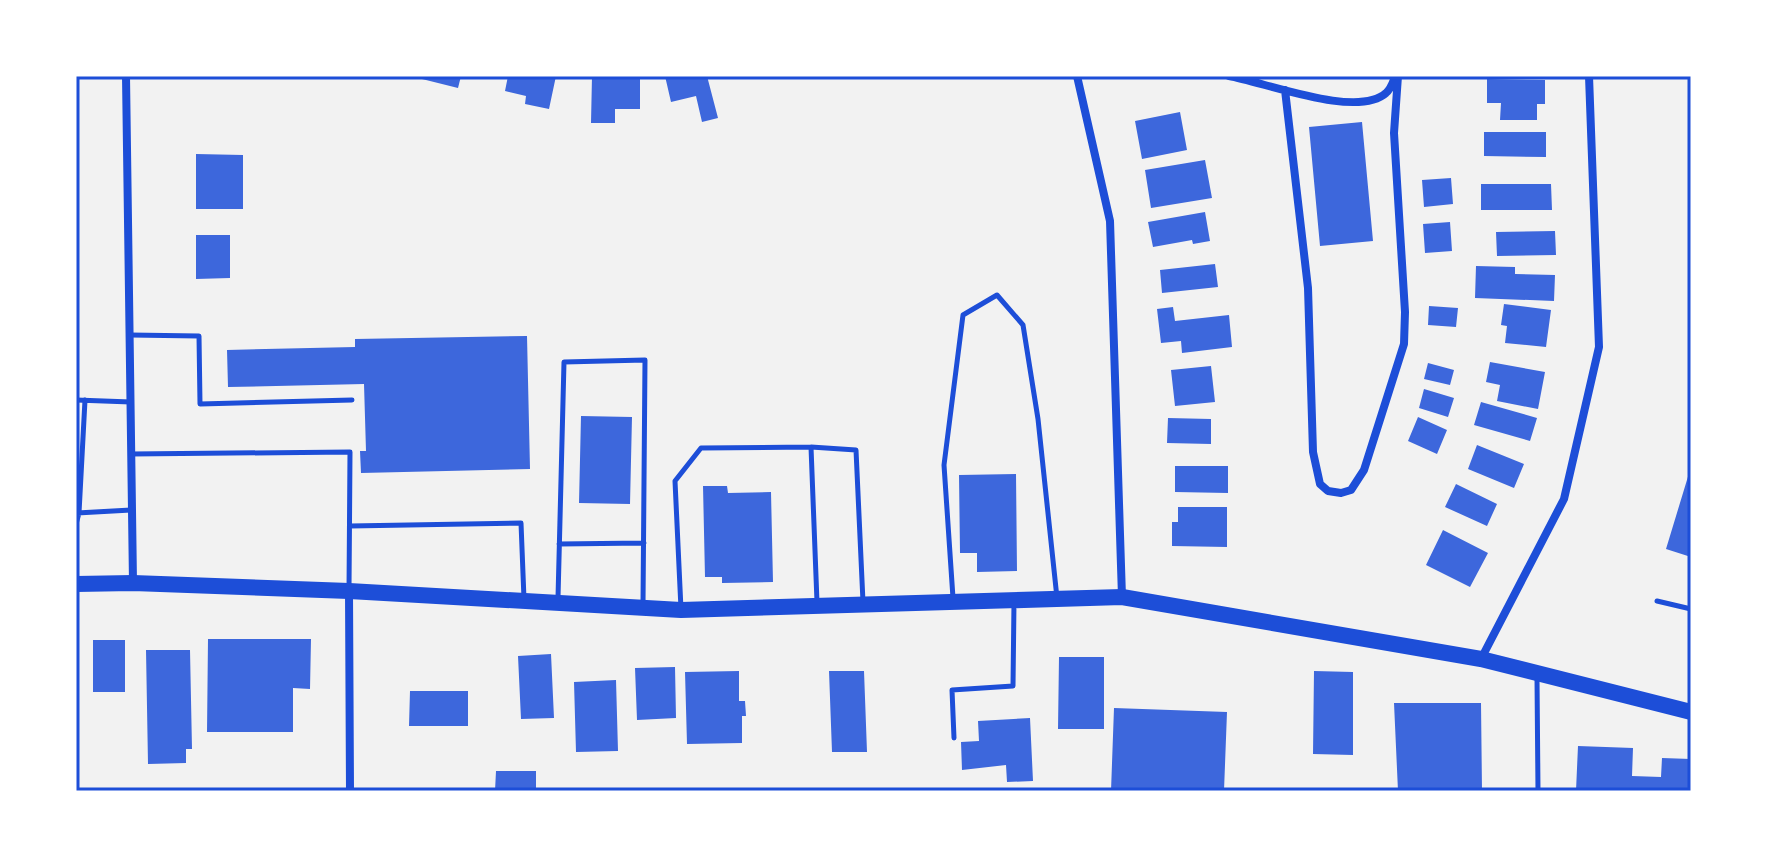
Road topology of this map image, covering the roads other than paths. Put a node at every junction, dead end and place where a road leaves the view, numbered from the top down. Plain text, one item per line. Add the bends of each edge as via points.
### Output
1 (126, 76) edge
2 (1077, 76) edge
3 (1229, 76) edge
4 (1397, 76) edge
5 (1589, 76) edge
6 (1285, 90) junction
7 (129, 335) junction
8 (76, 400) edge
9 (85, 400) junction
10 (352, 400) dead end
11 (131, 402) junction
12 (811, 447) junction
13 (131, 454) junction
14 (132, 510) junction
15 (78, 513) edge
16 (76, 524) edge
17 (350, 526) junction
18 (644, 543) junction
19 (559, 544) junction
20 (133, 583) junction
21 (76, 584) edge
22 (349, 591) junction
23 (1122, 597) junction
24 (1057, 599) junction
25 (524, 601) junction
26 (1014, 601) junction
27 (1657, 601) dead end
28 (557, 603) junction
29 (954, 603) junction
30 (863, 605) junction
31 (817, 607) junction
32 (643, 608) junction
33 (1691, 609) edge
34 (681, 610) junction
35 (1481, 659) junction
36 (1537, 673) junction
37 (1691, 712) edge
38 (954, 738) dead end
39 (350, 791) edge
40 (1538, 791) edge

1 - 7 street
2 - 23 street via 1110,221
3 - 6 street
4 - 6 street via 1389,92 1373,101 1311,98
4 - 6 street via 1394,133 1404,344 1364,470 1351,490 1341,493 1320,484 1313,452 1308,288
5 - 35 street via 1599,347 1564,499
7 - 10 lane via 199,336 200,404
7 - 11 street
8 - 9 lane
9 - 11 lane
9 - 15 lane
11 - 13 street
12 - 30 lane via 856,450
12 - 31 lane
12 - 34 lane via 701,448 675,481
13 - 14 street
13 - 17 lane via 350,452
14 - 15 lane
14 - 20 street
15 - 16 lane
17 - 22 lane
17 - 25 lane via 521,523
18 - 19 lane
18 - 19 lane via 645,360 564,362
18 - 32 lane
19 - 28 lane
20 - 21 main road
20 - 22 main road
22 - 25 main road
22 - 39 street
23 - 24 main road
23 - 35 main road
24 - 26 main road
24 - 29 lane via 1023,325 997,295 963,315 944,465
25 - 28 main road
26 - 29 main road
26 - 38 lane via 1013,686 952,690
27 - 33 lane
28 - 32 main road
29 - 30 main road
30 - 31 main road
31 - 34 main road
32 - 34 main road
35 - 36 main road
36 - 37 main road
36 - 40 lane

